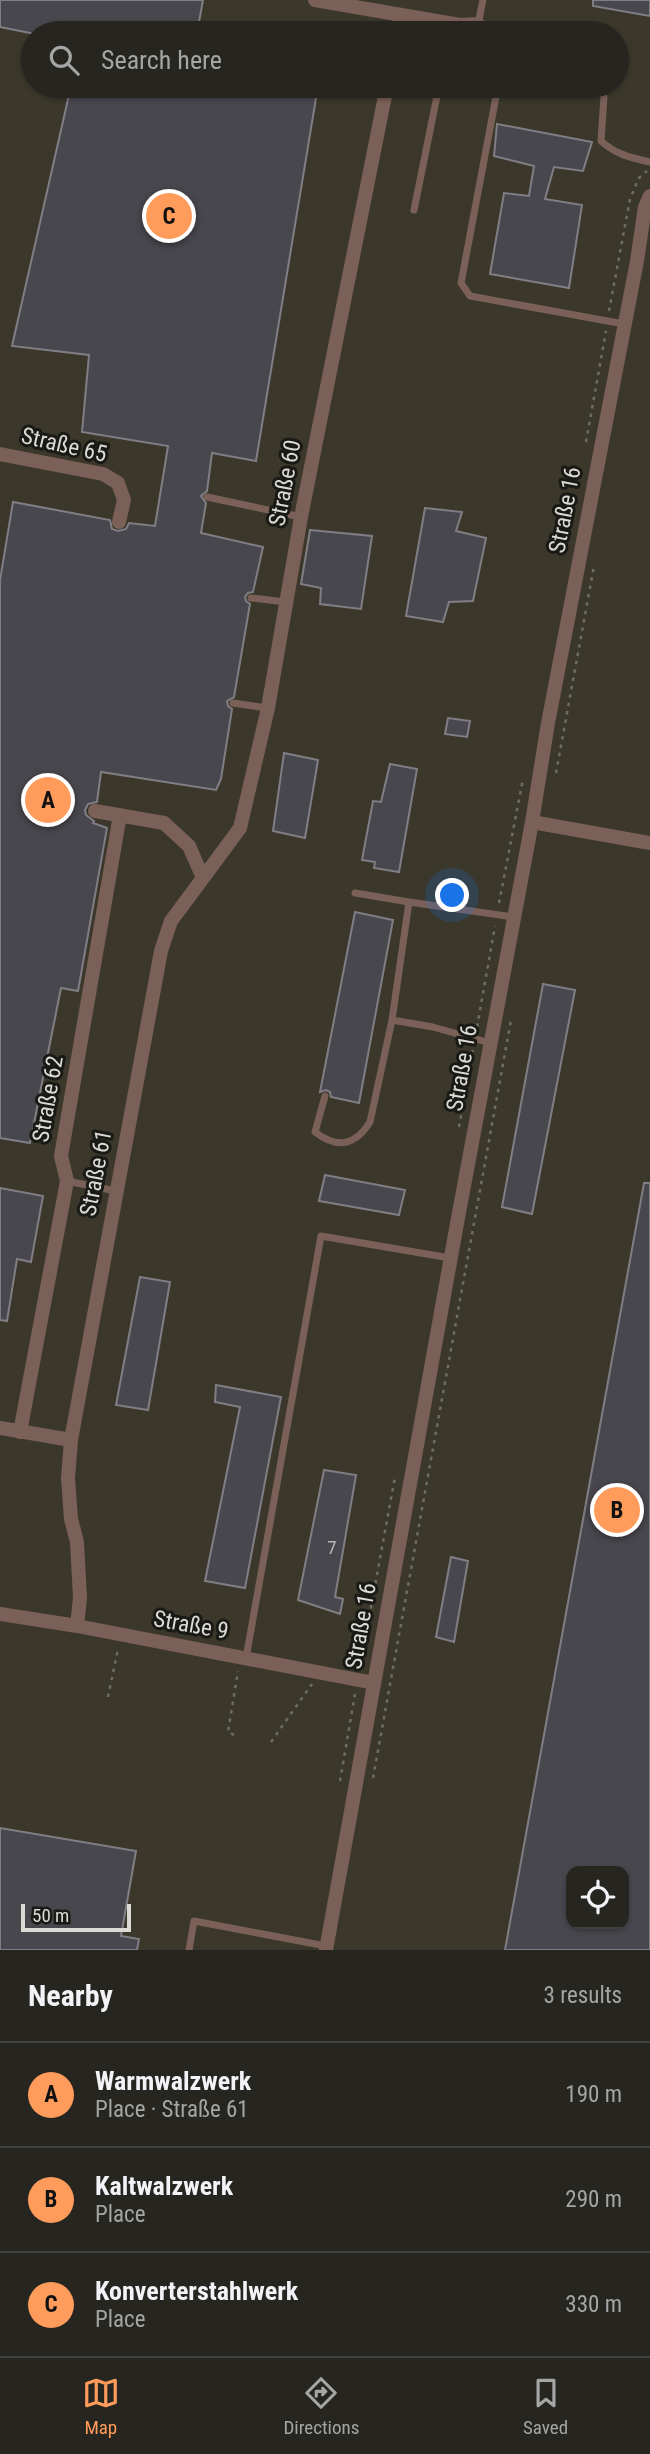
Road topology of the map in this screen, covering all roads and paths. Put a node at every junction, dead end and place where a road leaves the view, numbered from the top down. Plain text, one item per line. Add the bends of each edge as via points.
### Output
1 (315, 0) edge
2 (483, 0) edge
3 (401, 16) junction
4 (400, 21) edge
5 (434, 21) edge
6 (481, 21) edge
7 (385, 98) edge
8 (437, 98) edge
9 (496, 98) edge
10 (604, 98) edge
11 (650, 162) edge
12 (650, 196) edge
13 (414, 210) dead end
14 (624, 324) junction
15 (0, 454) edge
16 (206, 497) dead end
17 (301, 517) junction
18 (119, 522) dead end
19 (596, 555) dead end
20 (251, 598) dead end
21 (286, 603) junction
22 (233, 703) dead end
23 (268, 708) junction
24 (554, 784) dead end
25 (95, 811) dead end
26 (120, 815) junction
27 (532, 822) junction
28 (650, 843) edge
29 (203, 878) junction
30 (355, 893) dead end
31 (409, 902) junction
32 (513, 917) junction
33 (512, 1016) dead end
34 (392, 1020) junction
35 (490, 1043) junction
36 (325, 1096) dead end
37 (67, 1181) junction
38 (116, 1191) junction
39 (450, 1258) junction
40 (0, 1428) edge
41 (20, 1432) junction
42 (71, 1440) junction
43 (0, 1614) edge
44 (77, 1626) junction
45 (121, 1636) junction
46 (243, 1658) junction
47 (320, 1673) junction
48 (374, 1683) junction
49 (108, 1697) dead end
50 (234, 1735) dead end
51 (271, 1742) dead end
52 (371, 1789) dead end
53 (326, 1948) edge
54 (189, 1950) edge

1 - 3 street
2 - 6 lane
3 - 4 street
3 - 5 street
7 - 17 street, Straße 60
8 - 13 lane
9 - 14 lane via 461,283 470,296
10 - 11 lane via 601,141 611,150
12 - 14 street, Straße 16
14 - 27 street, Straße 16
15 - 18 street, Straße 65 via 103,474 118,483 124,500
16 - 17 lane
17 - 21 street, Straße 60
19 - 24 path
20 - 21 lane
21 - 23 street, Straße 60
22 - 23 lane
23 - 29 street, Straße 60 via 240,828
25 - 26 street
26 - 29 street via 164,823 189,846
26 - 37 street, Straße 62 via 61,1156
27 - 28 street
27 - 32 street, Straße 16
29 - 38 street, Straße 61 via 171,920 161,951
30 - 31 lane
31 - 32 lane
31 - 34 lane
32 - 35 street, Straße 16
33 - 52 path
34 - 35 lane
34 - 36 lane via 370,1122 362,1135 346,1143 328,1142 315,1132
35 - 39 street, Straße 16
37 - 38 lane
37 - 41 street, Straße 62
38 - 42 street, Straße 61
39 - 46 lane via 321,1236
39 - 48 street, Straße 16
40 - 41 street
41 - 42 street
42 - 44 street, Straße 61 via 68,1478 78,1556
43 - 44 street, Straße 9
44 - 45 street, Straße 9
45 - 46 street, Straße 9
45 - 49 path
46 - 47 street, Straße 9
46 - 50 path via 228,1732
47 - 48 street, Straße 9
47 - 51 path
48 - 53 street, Straße 16
53 - 54 lane via 194,1921

